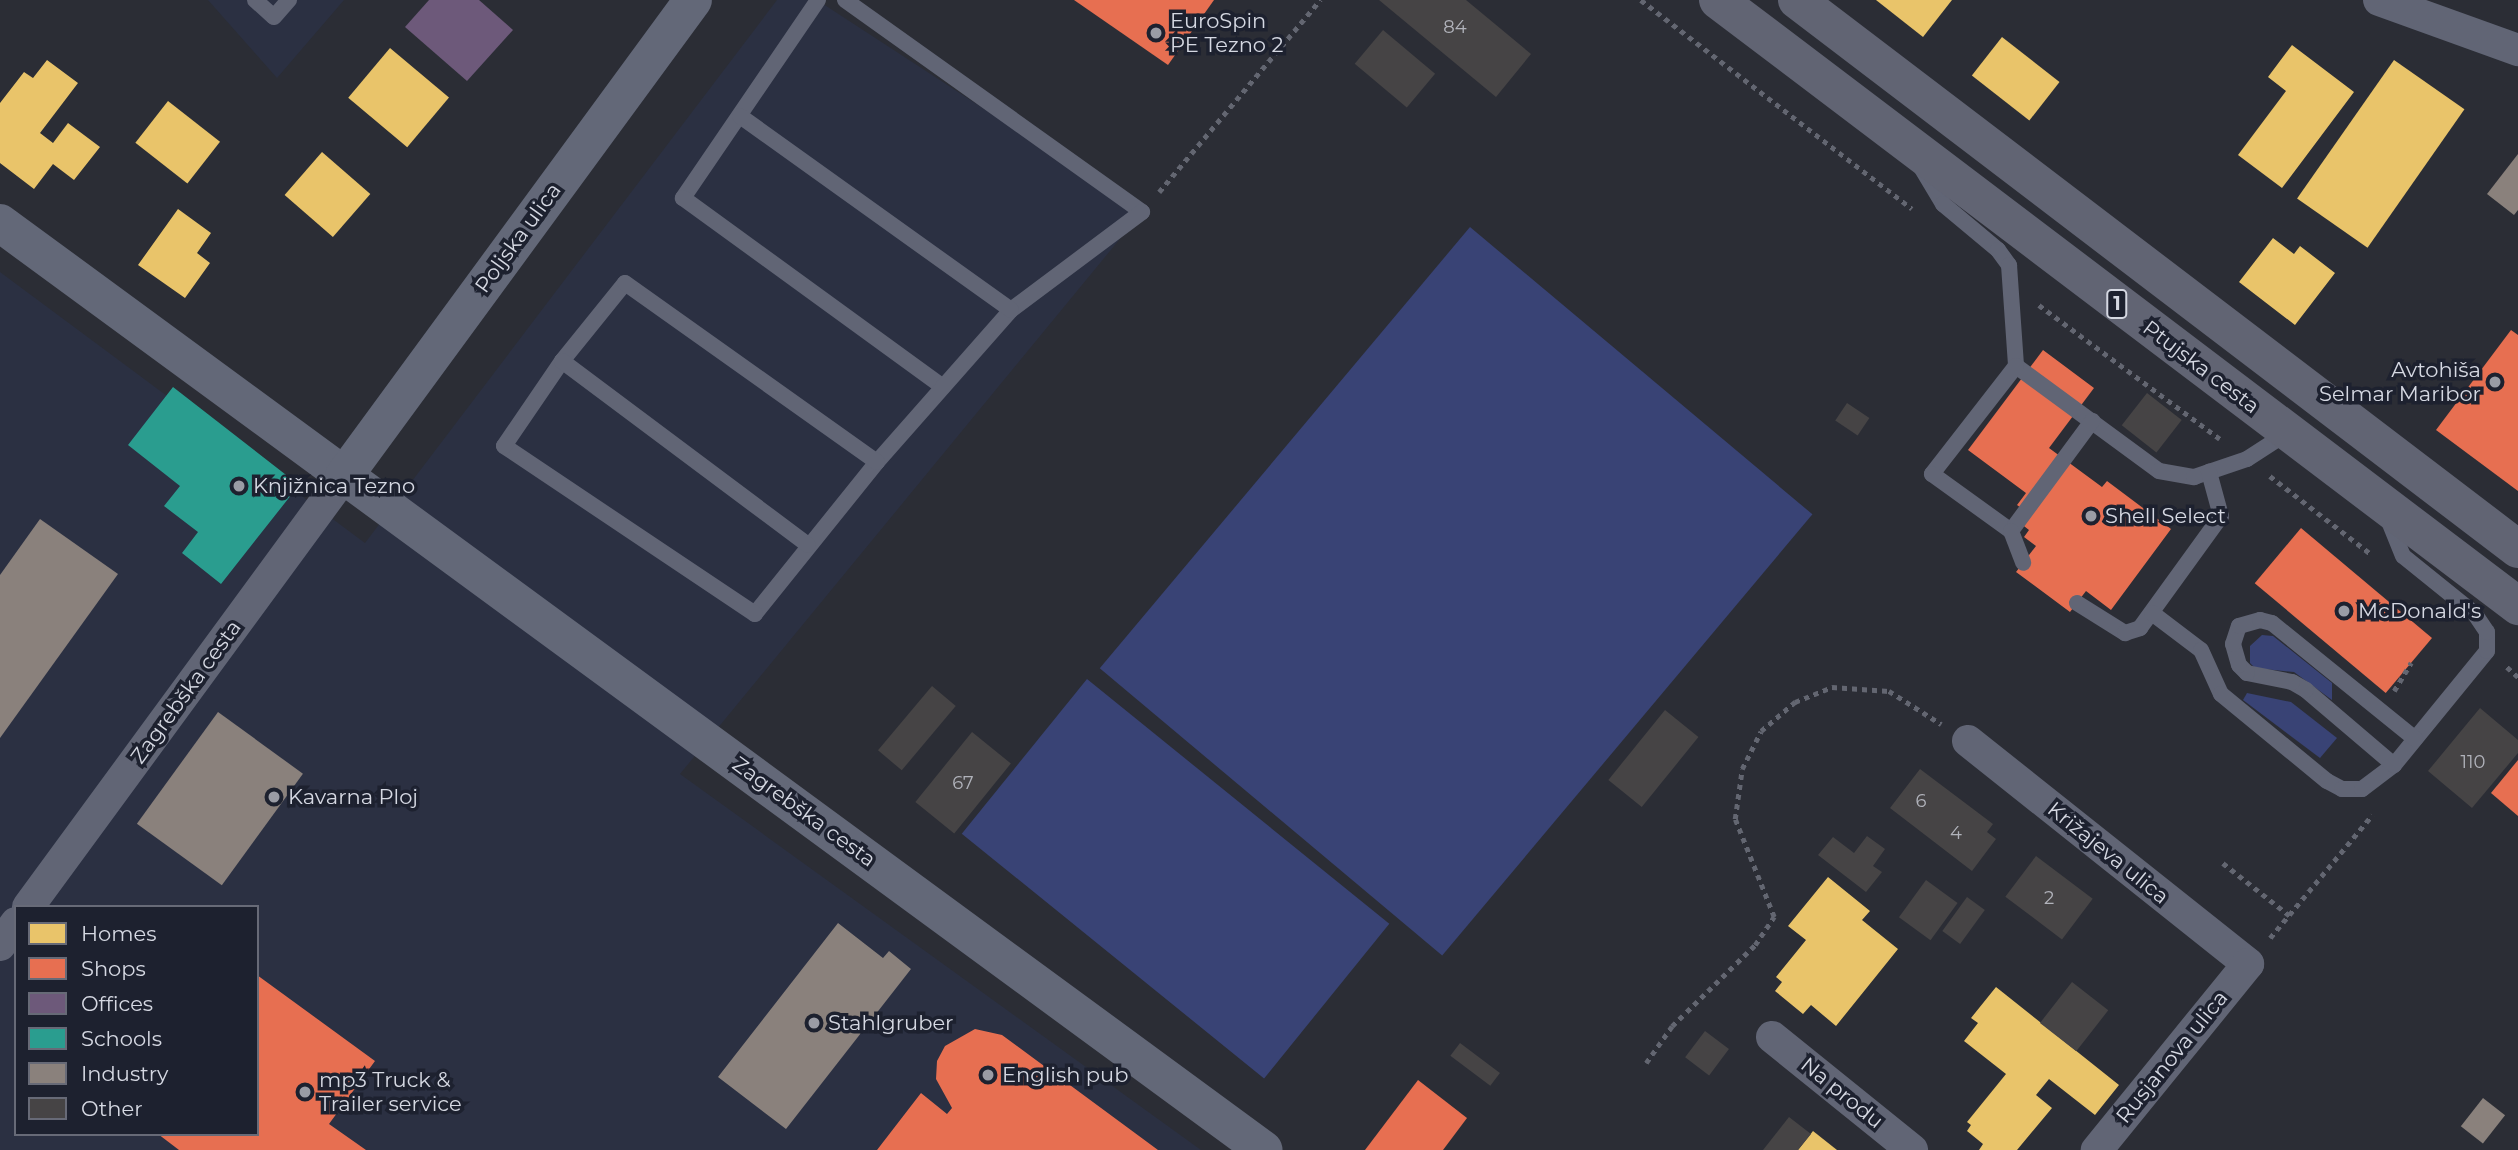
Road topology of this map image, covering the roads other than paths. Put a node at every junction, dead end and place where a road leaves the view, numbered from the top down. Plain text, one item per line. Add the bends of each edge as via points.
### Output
1 (255, 0) edge
2 (289, 0) edge
3 (693, 0) edge
4 (818, 0) edge
5 (845, 0) edge
6 (1718, 0) edge
7 (1797, 0) edge
8 (2379, 0) edge
9 (2518, 50) edge
10 (740, 116) junction
11 (1906, 143) junction
12 (0, 223) edge
13 (1011, 310) junction
14 (562, 361) junction
15 (2016, 366) junction
16 (943, 387) junction
17 (2092, 421) junction
18 (2287, 433) junction
19 (877, 462) junction
20 (2209, 472) junction
21 (344, 476) junction
22 (2382, 505) junction
23 (2011, 531) junction
24 (808, 545) junction
25 (2518, 549) edge
26 (2023, 563) dead end
27 (2077, 603) dead end
28 (2518, 606) edge
29 (2152, 613) junction
30 (2415, 739) junction
31 (1968, 741) road end
32 (2394, 765) junction
33 (29, 905) edge
34 (14, 926) edge
35 (0, 945) edge
36 (2248, 964) joint
37 (1772, 1037) dead end
38 (1264, 1150) edge
39 (1912, 1150) edge
40 (2097, 1150) edge

1 - 2 lane via 274,17
3 - 21 street, Poljska ulica
4 - 10 lane
5 - 13 lane via 1142,212
6 - 11 main road, Ptujska cesta / 1
7 - 25 main road, 1
8 - 9 street
10 - 13 lane
10 - 16 lane via 683,198
11 - 15 lane via 1943,204 1998,250 2009,265
11 - 18 main road, Ptujska cesta / 1
12 - 21 street, Zagrebška cesta
13 - 16 lane
14 - 19 lane via 625,283
14 - 24 lane
14 - 24 lane via 504,446 755,614
15 - 17 lane
15 - 23 lane via 1932,474
16 - 19 lane
17 - 20 lane via 2159,471 2194,477
17 - 23 lane
18 - 20 lane via 2247,459
18 - 22 main road, Ptujska cesta / 1
19 - 24 lane
20 - 29 lane via 2221,516
21 - 33 street, Zagrebška cesta
21 - 38 street, Zagrebška cesta
22 - 28 main road, Ptujska cesta / 1
22 - 30 lane via 2403,556 2475,614 2487,632 2487,651 2480,662
23 - 26 lane
27 - 29 lane via 2125,633 2140,628
29 - 32 lane via 2201,649 2221,694 2342,789 2362,789
30 - 32 lane
30 - 32 lane via 2272,623 2260,620 2239,626 2233,644 2239,665 2248,673 2292,682 2306,690
31 - 36 street, Križajeva ulica
34 - 35 street
36 - 40 street, Rusjanova ulica
37 - 39 street, Na produ

